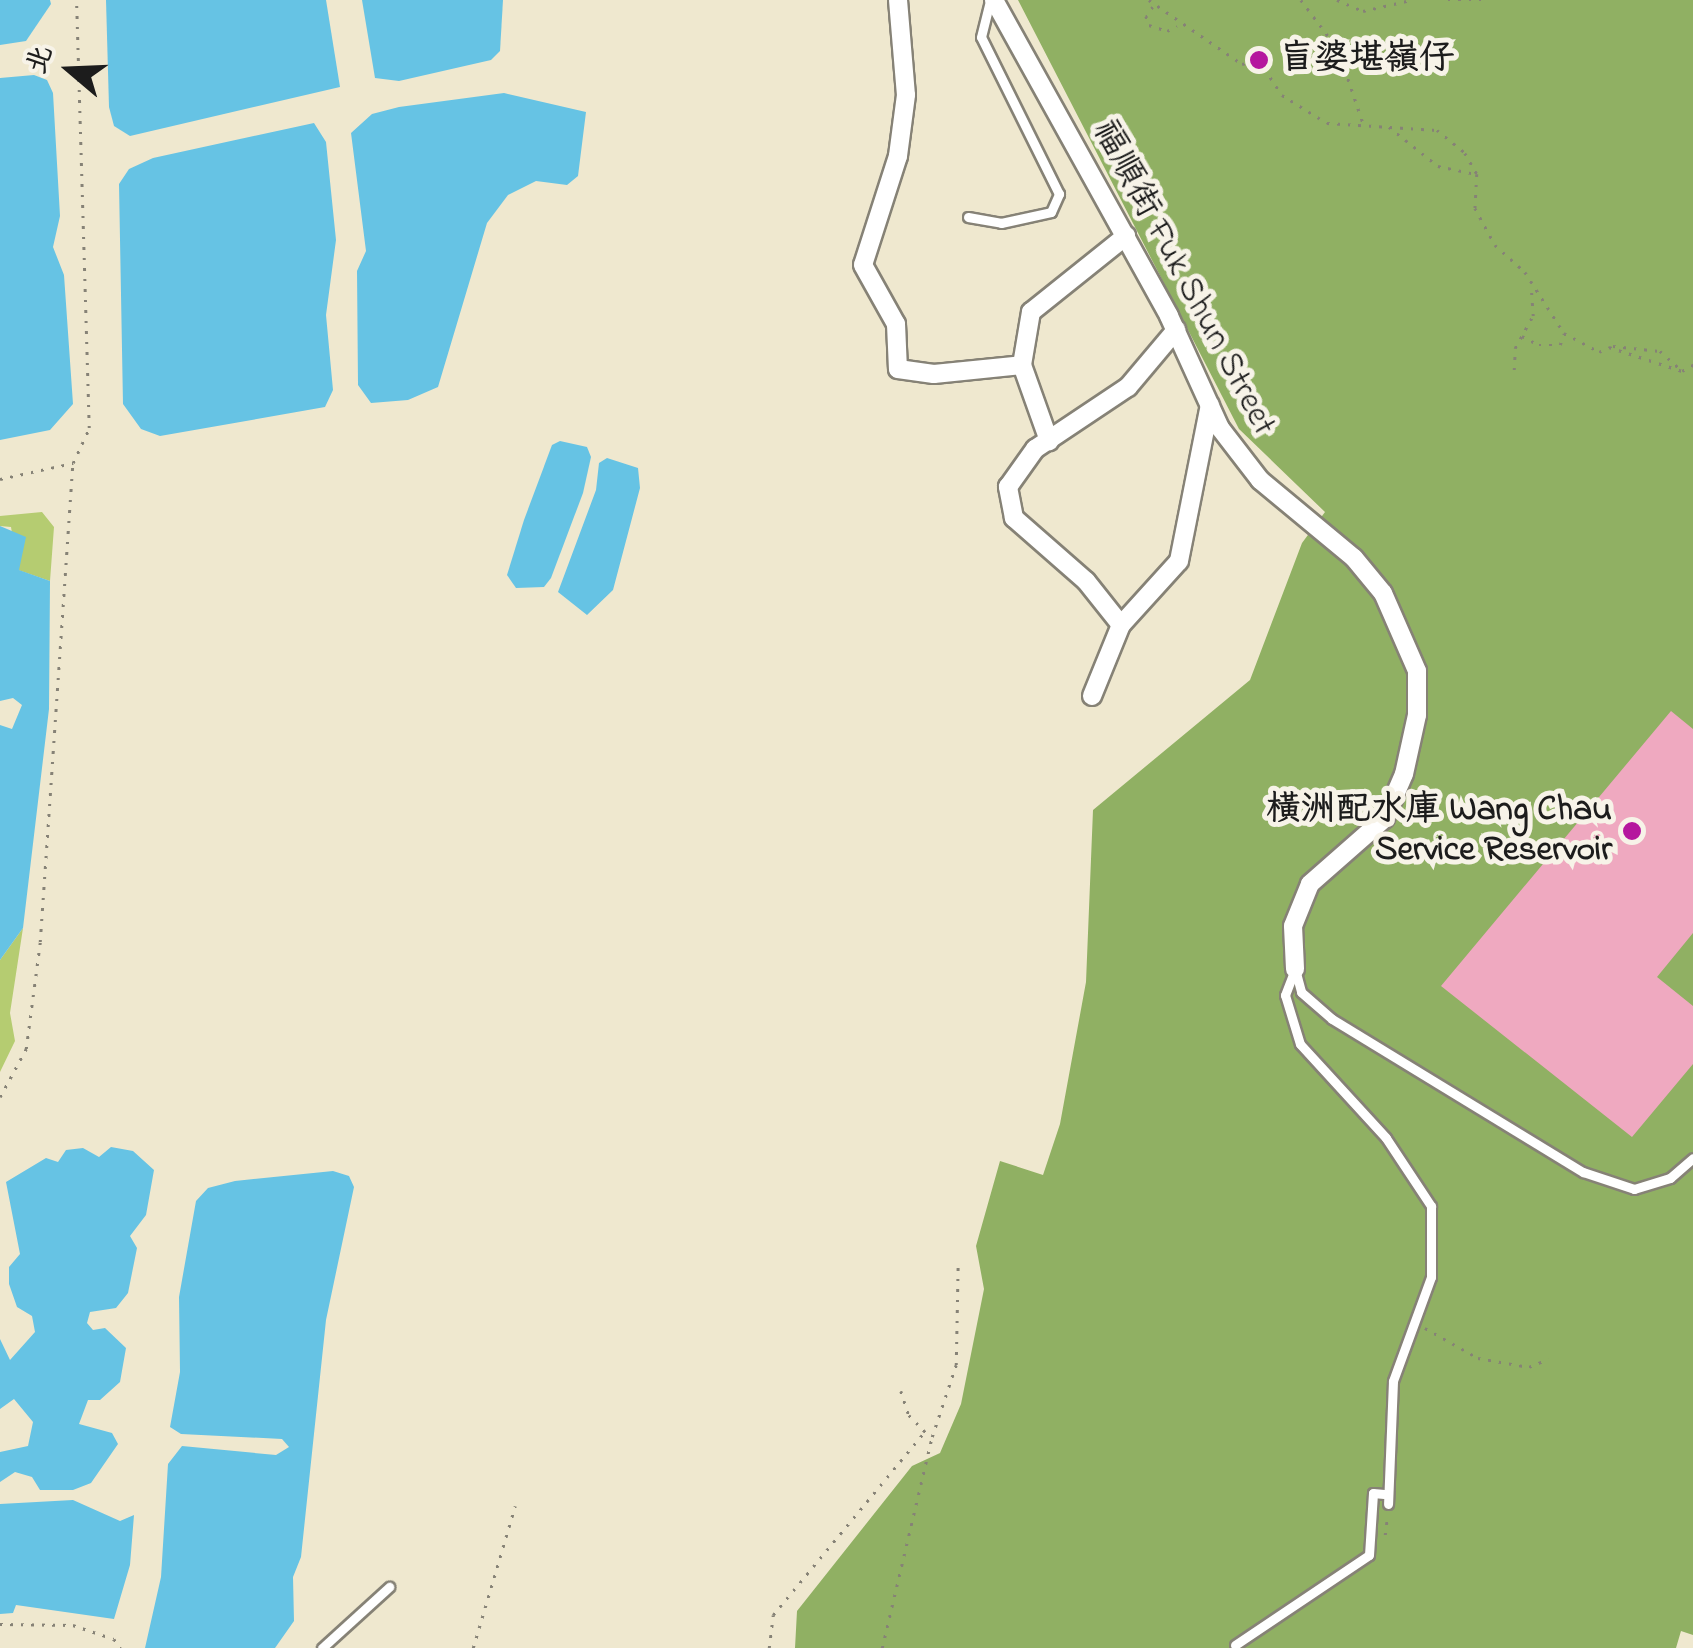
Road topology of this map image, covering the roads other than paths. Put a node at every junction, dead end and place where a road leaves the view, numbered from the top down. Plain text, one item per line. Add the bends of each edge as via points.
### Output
1 (898, 0) edge
2 (992, 0) edge
3 (968, 216) dead end
4 (1126, 236) junction
5 (1176, 330) junction
6 (1022, 365) junction
7 (1210, 405) junction
8 (1049, 441) junction
9 (1122, 625) junction
10 (1092, 696) dead end
11 (1295, 969) junction
12 (1693, 1158) edge
13 (389, 1586) dead end
14 (1235, 1645) dead end
15 (322, 1648) edge

1 - 6 street via 906,94 898,156 864,274 896,324 898,369 934,374
2 - 3 lane via 981,37 1059,194 1050,212 1001,223
2 - 4 street, 福順街 Fuk Shun Street
4 - 5 street, 福順街 Fuk Shun Street
4 - 6 street via 1030,312
5 - 7 street, 福順街 Fuk Shun Street
5 - 8 street via 1128,388
6 - 8 street
7 - 9 street via 1178,560
7 - 11 street, 福順街 Fuk Shun Street via 1260,480 1354,558 1383,593 1418,671 1417,716 1398,788 1366,840 1310,884 1293,926
8 - 9 street via 1035,448 1008,487 1014,518 1086,581
9 - 10 street
11 - 12 lane via 1301,992 1382,1052 1610,1184 1651,1186
11 - 14 lane via 1284,996 1300,1044 1414,1174 1431,1206 1431,1276 1393,1382 1386,1499 1373,1493 1369,1555
13 - 15 lane

